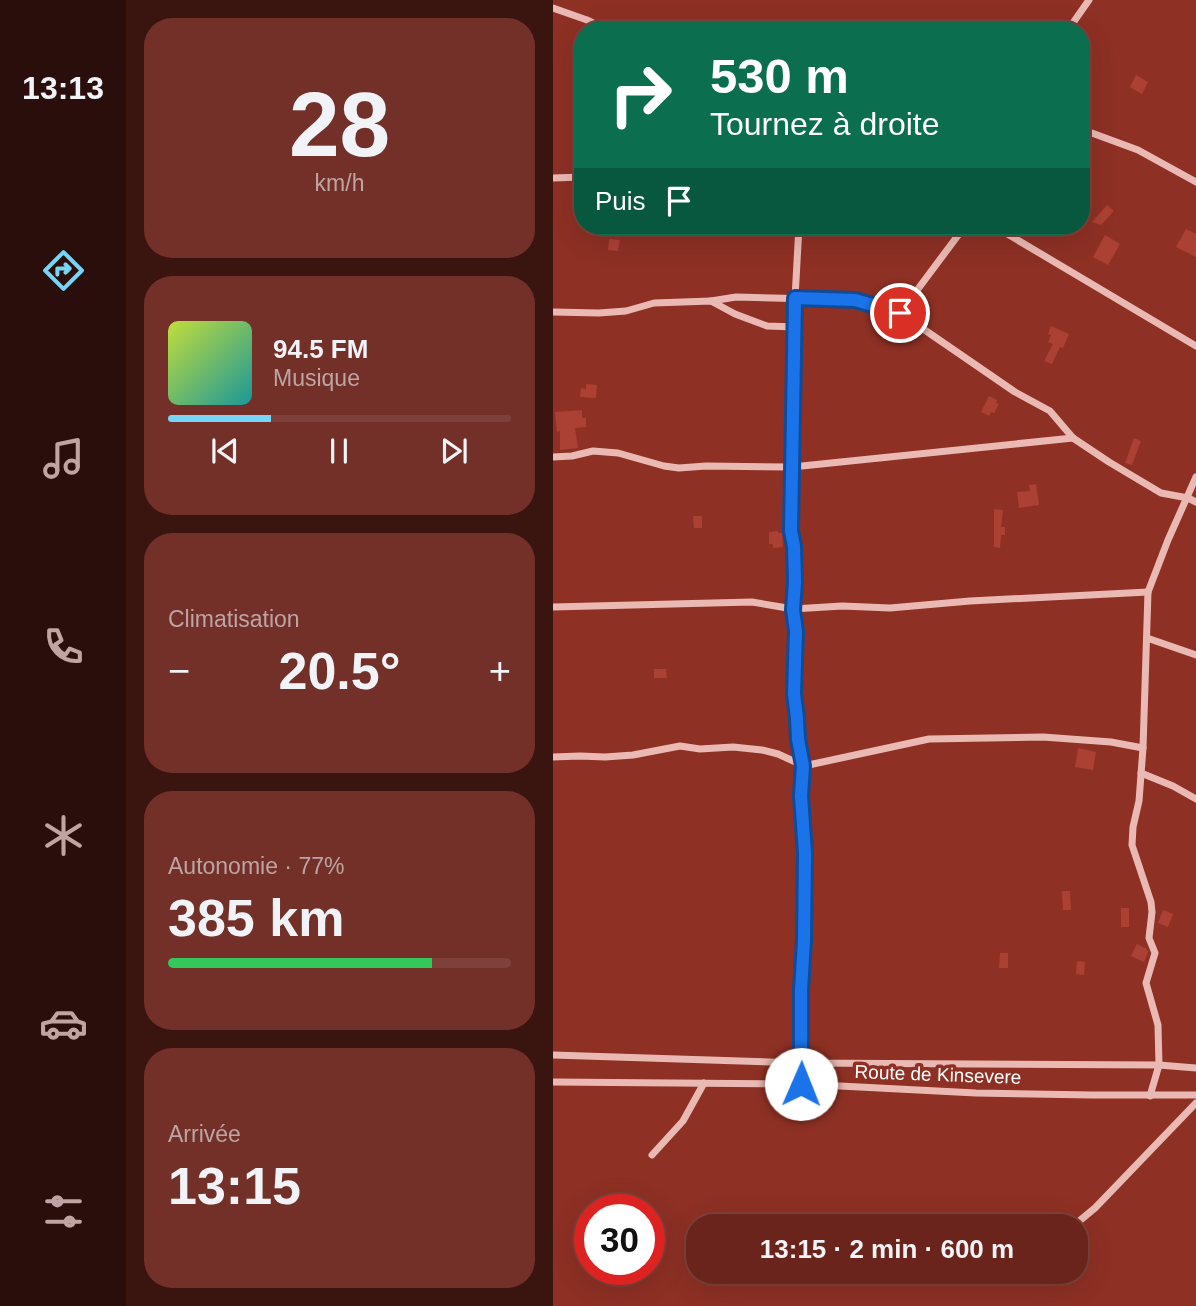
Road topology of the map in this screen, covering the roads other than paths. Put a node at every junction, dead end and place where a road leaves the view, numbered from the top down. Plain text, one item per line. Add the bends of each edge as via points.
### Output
1 (1089, 0) edge
2 (553, 8) edge
3 (589, 21) edge
4 (1074, 21) edge
5 (1090, 132) edge
6 (574, 177) edge
7 (553, 178) edge
8 (1196, 182) edge
9 (798, 235) edge
10 (958, 235) edge
11 (1009, 235) edge
12 (795, 298) junction
13 (711, 302) junction
14 (553, 312) edge
15 (900, 313) junction
16 (795, 327) junction
17 (1196, 346) edge
18 (1073, 438) junction
19 (553, 457) edge
20 (792, 467) junction
21 (1196, 477) edge
22 (1188, 498) junction
23 (1196, 502) edge
24 (1148, 592) junction
25 (553, 607) edge
26 (793, 610) junction
27 (1147, 638) junction
28 (1196, 655) edge
29 (1143, 748) junction
30 (553, 757) edge
31 (803, 766) junction
32 (1141, 773) junction
33 (1196, 799) edge
34 (553, 1055) edge
35 (801, 1063) junction
36 (1159, 1065) junction
37 (1196, 1068) edge
38 (553, 1082) edge
39 (704, 1083) junction
40 (801, 1084) junction
41 (1196, 1095) edge
42 (1150, 1096) junction
43 (1196, 1103) edge
44 (652, 1155) dead end
45 (1088, 1215) edge

1 - 4 street
2 - 3 street
5 - 8 street via 1138,150
6 - 7 street
9 - 12 street
10 - 15 street
11 - 17 street
12 - 13 street via 736,297
12 - 15 street via 855,300
12 - 16 street
13 - 14 street via 654,303 600,313
13 - 16 street via 767,326
15 - 18 street via 1050,411
16 - 20 street
18 - 20 street
18 - 22 street via 1161,493
19 - 20 street via 593,451 679,468
20 - 26 street
21 - 22 street
22 - 23 street
22 - 24 street
24 - 26 street
24 - 27 street
25 - 26 street via 752,602
26 - 31 street via 794,694
27 - 28 street
27 - 29 street
29 - 31 street via 1044,737 929,739
29 - 32 street
30 - 31 street via 633,755 680,746 733,747 778,754
31 - 35 street
32 - 33 street
32 - 36 street via 1132,845 1151,902 1149,938 1155,953 1146,983 1158,1025
34 - 35 street
35 - 36 street
35 - 40 street
36 - 37 street
36 - 42 street
38 - 39 street, Route de Kinsevere
39 - 40 street, Route de Kinsevere
39 - 44 street via 683,1121
40 - 42 street, Route de Kinsevere
41 - 42 street, Route de Kinsevere
43 - 45 street

